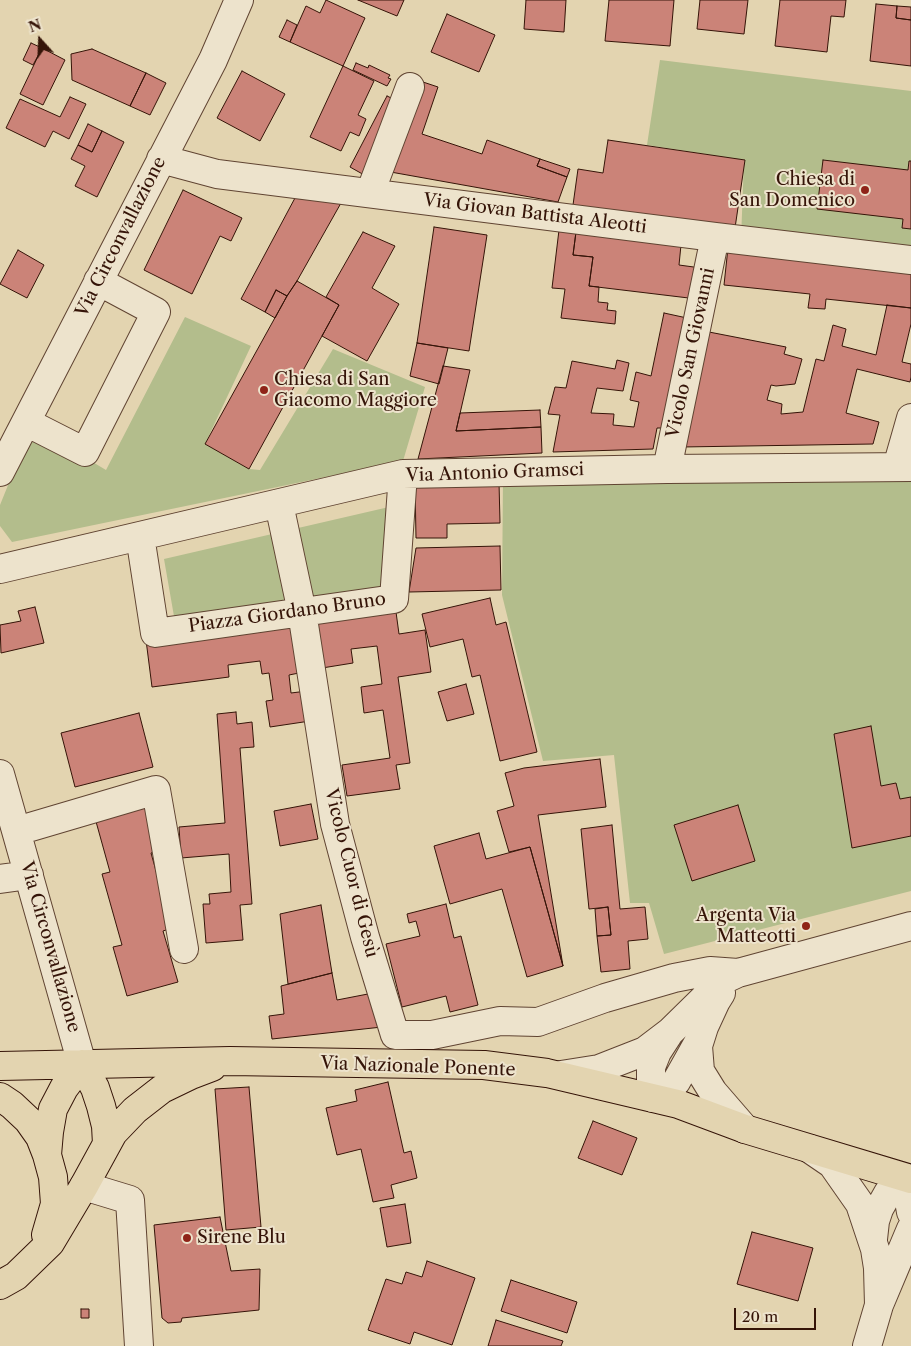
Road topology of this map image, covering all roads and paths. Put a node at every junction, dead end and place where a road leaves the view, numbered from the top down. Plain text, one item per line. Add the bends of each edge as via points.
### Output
1 (239, 0) edge
2 (410, 87) dead end
3 (161, 158) junction
4 (370, 193) junction
5 (715, 237) junction
6 (911, 260) edge
7 (98, 281) junction
8 (911, 418) edge
9 (26, 422) junction
10 (904, 467) edge
11 (667, 469) junction
12 (0, 472) edge
13 (404, 474) junction
14 (279, 504) junction
15 (140, 536) junction
16 (0, 569) edge
17 (302, 612) junction
18 (0, 774) edge
19 (17, 830) junction
20 (29, 875) junction
21 (0, 880) edge
22 (911, 926) edge
23 (184, 949) dead end
24 (738, 973) junction
25 (670, 1032) junction
26 (701, 1037) junction
27 (230, 1061) junction
28 (82, 1064) junction
29 (0, 1066) edge
30 (561, 1076) junction
31 (0, 1096) edge
32 (653, 1098) junction
33 (745, 1129) junction
34 (107, 1144) junction
35 (808, 1148) junction
36 (47, 1155) junction
37 (908, 1179) edge
38 (84, 1186) junction
39 (911, 1228) edge
40 (873, 1239) junction
41 (39, 1254) junction
42 (0, 1285) edge
43 (879, 1305) junction
44 (139, 1346) edge
45 (867, 1346) edge

1 - 3 street, Via Circonvallazione via 213,60
2 - 4 street
3 - 4 street, Via Giovan Battista Aleotti via 217,174
3 - 7 street, Via Circonvallazione
4 - 5 street, Via Giovan Battista Aleotti
5 - 6 street, Via Giovan Battista Aleotti
5 - 11 street, Vicolo San Giovanni
7 - 9 street, Via Circonvallazione
7 - 9 street via 156,312 84,452
8 - 10 street
9 - 12 street, Via Circonvallazione
10 - 11 street, Via Antonio Gramsci
11 - 13 street, Via Antonio Gramsci
13 - 14 street, Via Antonio Gramsci
13 - 17 street, Piazza Giordano Bruno via 394,599
14 - 15 street, Via Antonio Gramsci
14 - 17 street
15 - 16 street, Via Antonio Gramsci
15 - 17 street, Piazza Giordano Bruno via 155,633
17 - 24 street, Vicolo Cuor di Gesù via 335,824 395,1035 432,1035 500,1021 538,1022 674,978 710,971
18 - 19 street, Via Circonvallazione
19 - 20 street, Via Circonvallazione
19 - 23 street via 156,790
20 - 21 street
20 - 28 street, Via Circonvallazione
22 - 24 street
24 - 25 street via 722,980
24 - 26 street via 716,1001
25 - 30 street via 645,1051 622,1061 599,1070
25 - 32 street via 651,1067
26 - 32 street via 676,1082
26 - 33 street via 698,1046 700,1070 713,1092
27 - 28 main road, Via Nazionale Ponente
27 - 30 main road, Via Nazionale Ponente via 484,1065
27 - 34 main road via 162,1088 135,1110
28 - 29 main road, Via Nazionale Ponente
28 - 34 main road via 101,1106
28 - 36 main road via 53,1109
30 - 32 main road, Via Nazionale Ponente
31 - 36 main road via 28,1120
32 - 33 main road, Via Nazionale Ponente
33 - 35 main road, Via Nazionale Ponente
34 - 38 main road
35 - 37 main road, Via Nazionale Ponente
35 - 40 street via 832,1164 846,1183 860,1204
36 - 41 main road via 55,1204
37 - 39 street
37 - 40 street via 888,1193 875,1221
38 - 41 main road via 50,1243
38 - 44 street via 130,1200
39 - 43 street
40 - 43 street
41 - 42 main road via 16,1276
43 - 45 street

